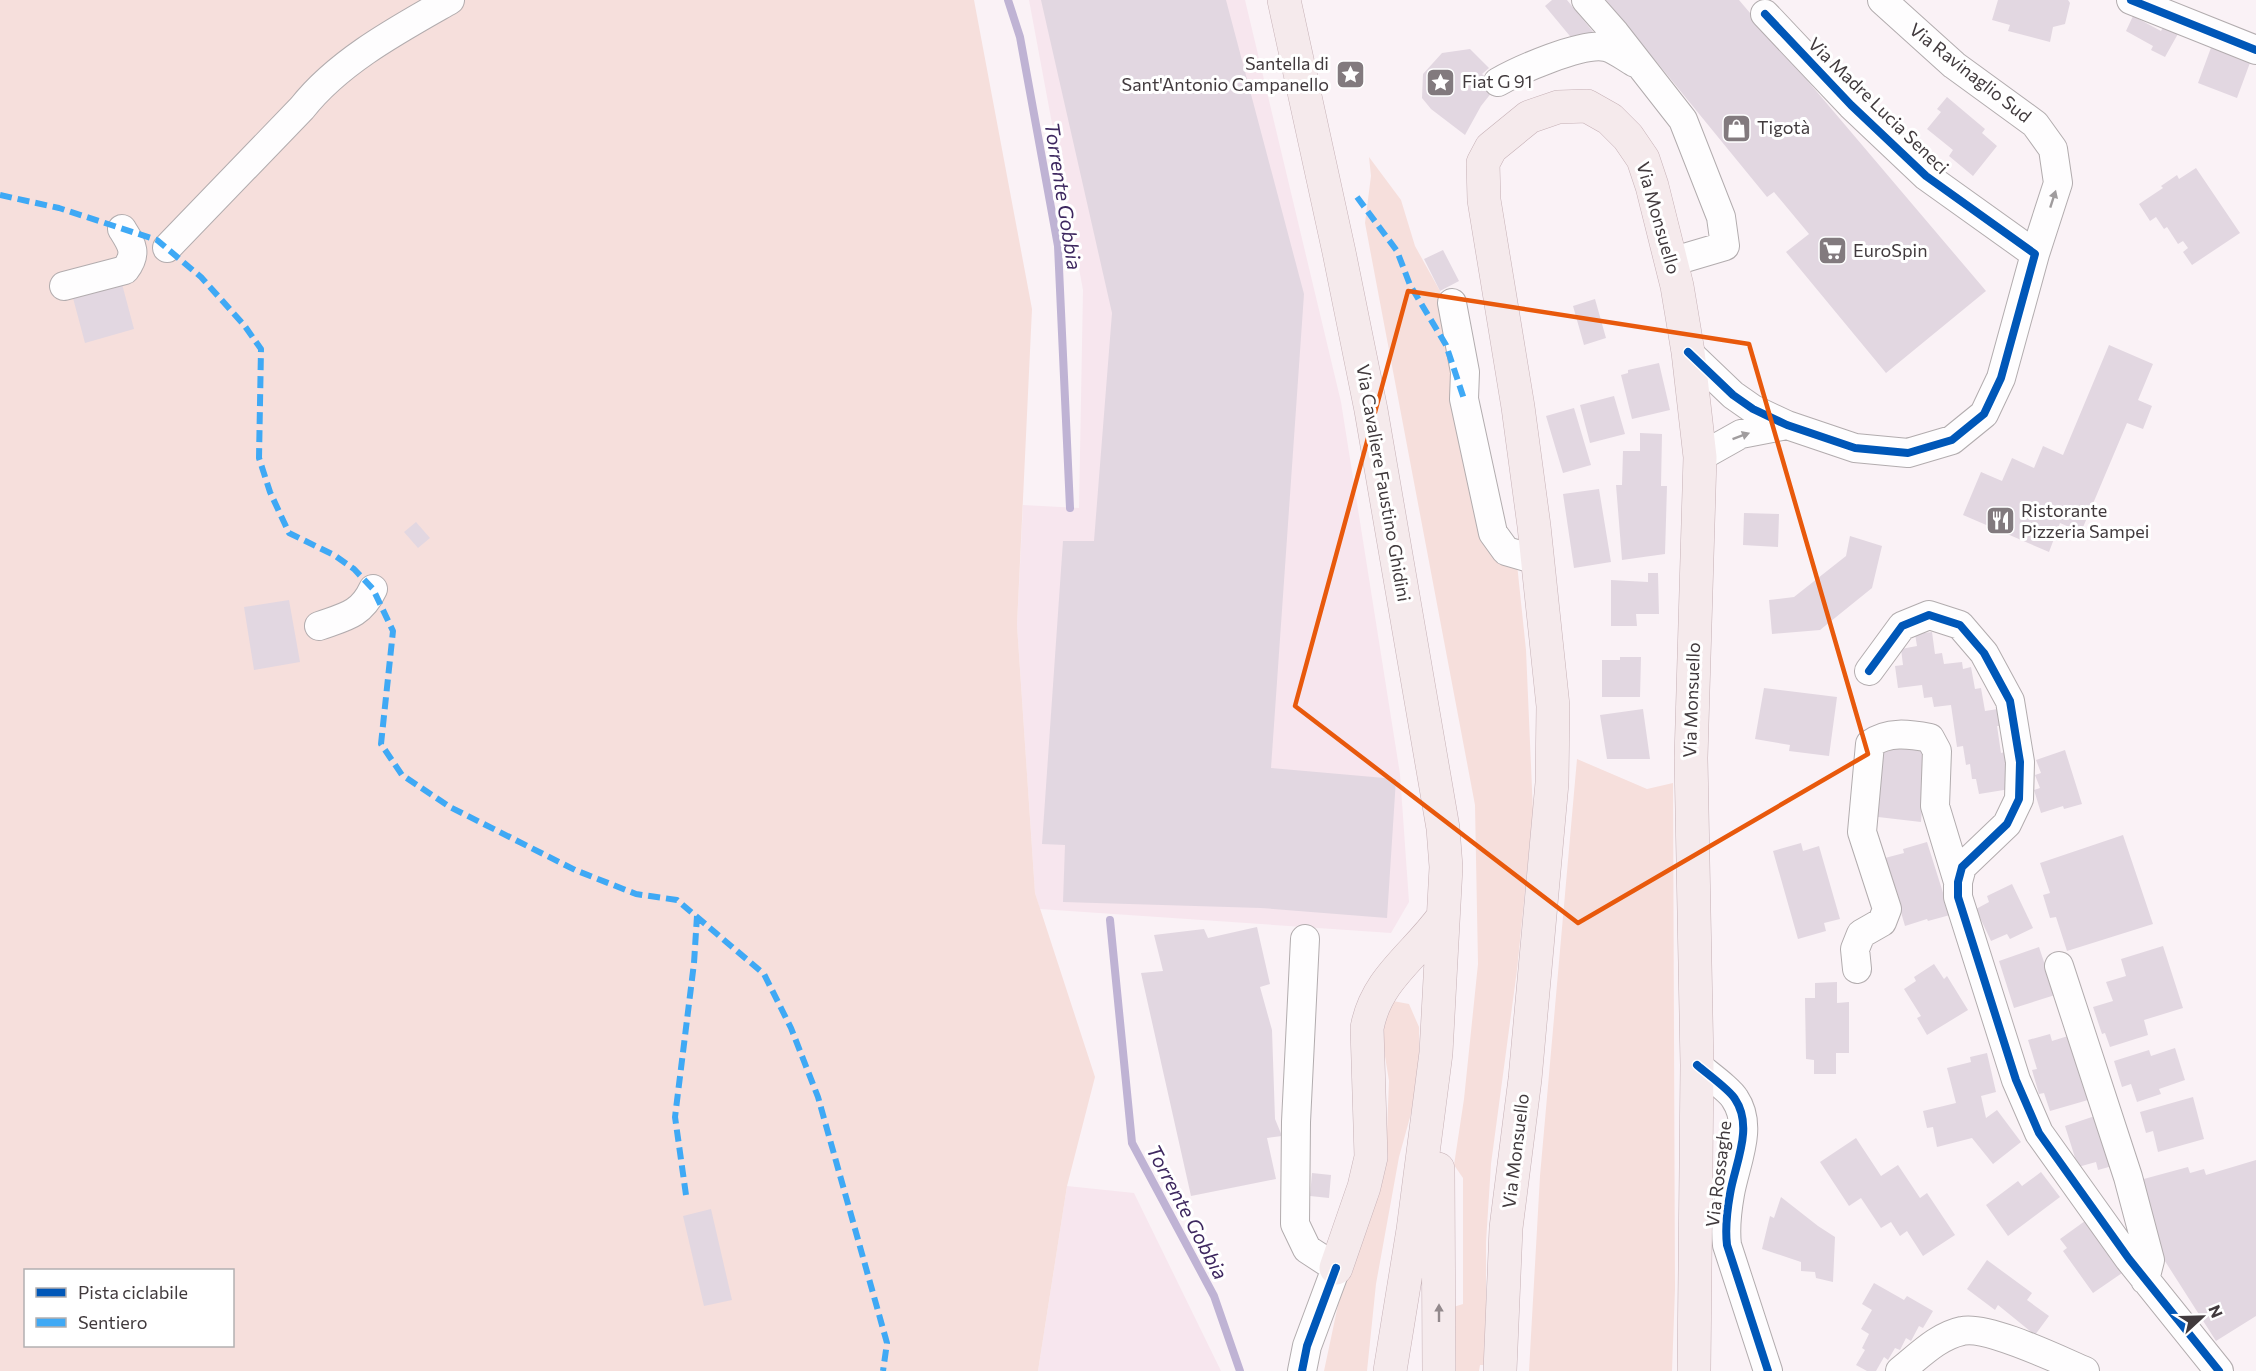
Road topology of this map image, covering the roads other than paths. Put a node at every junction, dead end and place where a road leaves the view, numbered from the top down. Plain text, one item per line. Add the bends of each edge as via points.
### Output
1 (450, 0) edge
2 (1586, 0) edge
3 (1882, 0) edge
4 (2131, 0) edge
5 (1290, 5) edge
6 (1765, 14) dead end
7 (2256, 50) edge
8 (1640, 65) junction
9 (1498, 82) dead end
10 (122, 229) dead end
11 (167, 248) dead end
12 (2035, 254) junction
13 (1671, 262) junction
14 (64, 286) dead end
15 (1452, 303) dead end
16 (1688, 352) junction
17 (1787, 425) junction
18 (1700, 457) junction
19 (1537, 560) junction
20 (373, 589) dead end
21 (319, 626) dead end
22 (1869, 671) dead end
23 (1958, 882) junction
24 (1443, 917) junction
25 (1305, 939) dead end
26 (2060, 966) dead end
27 (1857, 969) dead end
28 (1388, 979) junction
29 (1439, 984) junction
30 (1437, 1045) junction
31 (1697, 1065) junction
32 (1336, 1268) junction
33 (2145, 1280) junction
34 (1302, 1371) edge
35 (1390, 1371) edge
36 (1439, 1371) edge
37 (1500, 1371) edge
38 (1694, 1371) edge
39 (1768, 1371) edge
40 (1900, 1371) edge
41 (2085, 1371) edge
42 (2219, 1371) edge

1 - 11 street via 383,39 317,89
2 - 8 street
12 -> 3 street, Via Ravinaglio Sud via 2058,183 2054,149 2035,124 1954,65
4 - 7 street
5 - 24 main road, Via Cavaliere Faustino Ghidini via 1401,580 1443,828
6 - 12 street, Via Madre Lucia Seneci via 1851,105 1926,176
8 - 9 street via 1605,47 1579,49 1521,69
8 - 13 street via 1683,120 1721,217 1725,246
10 - 14 street via 133,246 132,261 125,270
12 - 17 street via 2001,378 1984,414 1952,440 1908,453 1855,448
13 - 16 main road, Via Monsuello
13 - 19 main road, Via Monsuello via 1643,159 1610,119 1587,106 1558,107 1528,117 1491,148 1483,163 1484,200 1518,407
15 - 19 street via 1465,372 1464,399 1493,533 1506,550
16 - 17 street via 1733,395
16 - 18 main road, Via Monsuello
18 -> 17 street via 1741,434
18 - 31 main road, Via Monsuello via 1690,758
19 - 37 main road, Via Monsuello via 1553,706 1552,783 1525,1079 1506,1228
20 - 21 street via 357,612
22 - 23 street via 1902,626 1929,615 1960,625 1984,653 2010,701 2020,762 2019,799 2007,824 1962,867
23 - 27 street via 1935,806 1937,751 1930,738 1911,734 1882,736 1870,744 1862,832 1887,909 1882,922 1861,934 1855,949
23 - 33 street via 1958,897 2016,1080 2039,1133
24 - 28 main road
24 - 29 main road, Via Cavaliere Faustino Ghidini
25 - 32 street via 1295,1224 1307,1249
26 - 33 street via 2128,1178 2150,1260
28 - 29 main road via 1414,975
28 - 32 main road via 1376,997 1366,1028 1371,1157 1365,1187
29 - 30 main road
30 - 35 main road
36 -> 30 main road
31 - 38 main road, Via Monsuello
31 - 39 street, Via Rossaghe via 1735,1098 1741,1113 1742,1136 1730,1193 1727,1245
32 - 34 street via 1307,1346
33 - 42 street
40 - 41 street via 1936,1342 1964,1330 1992,1334

